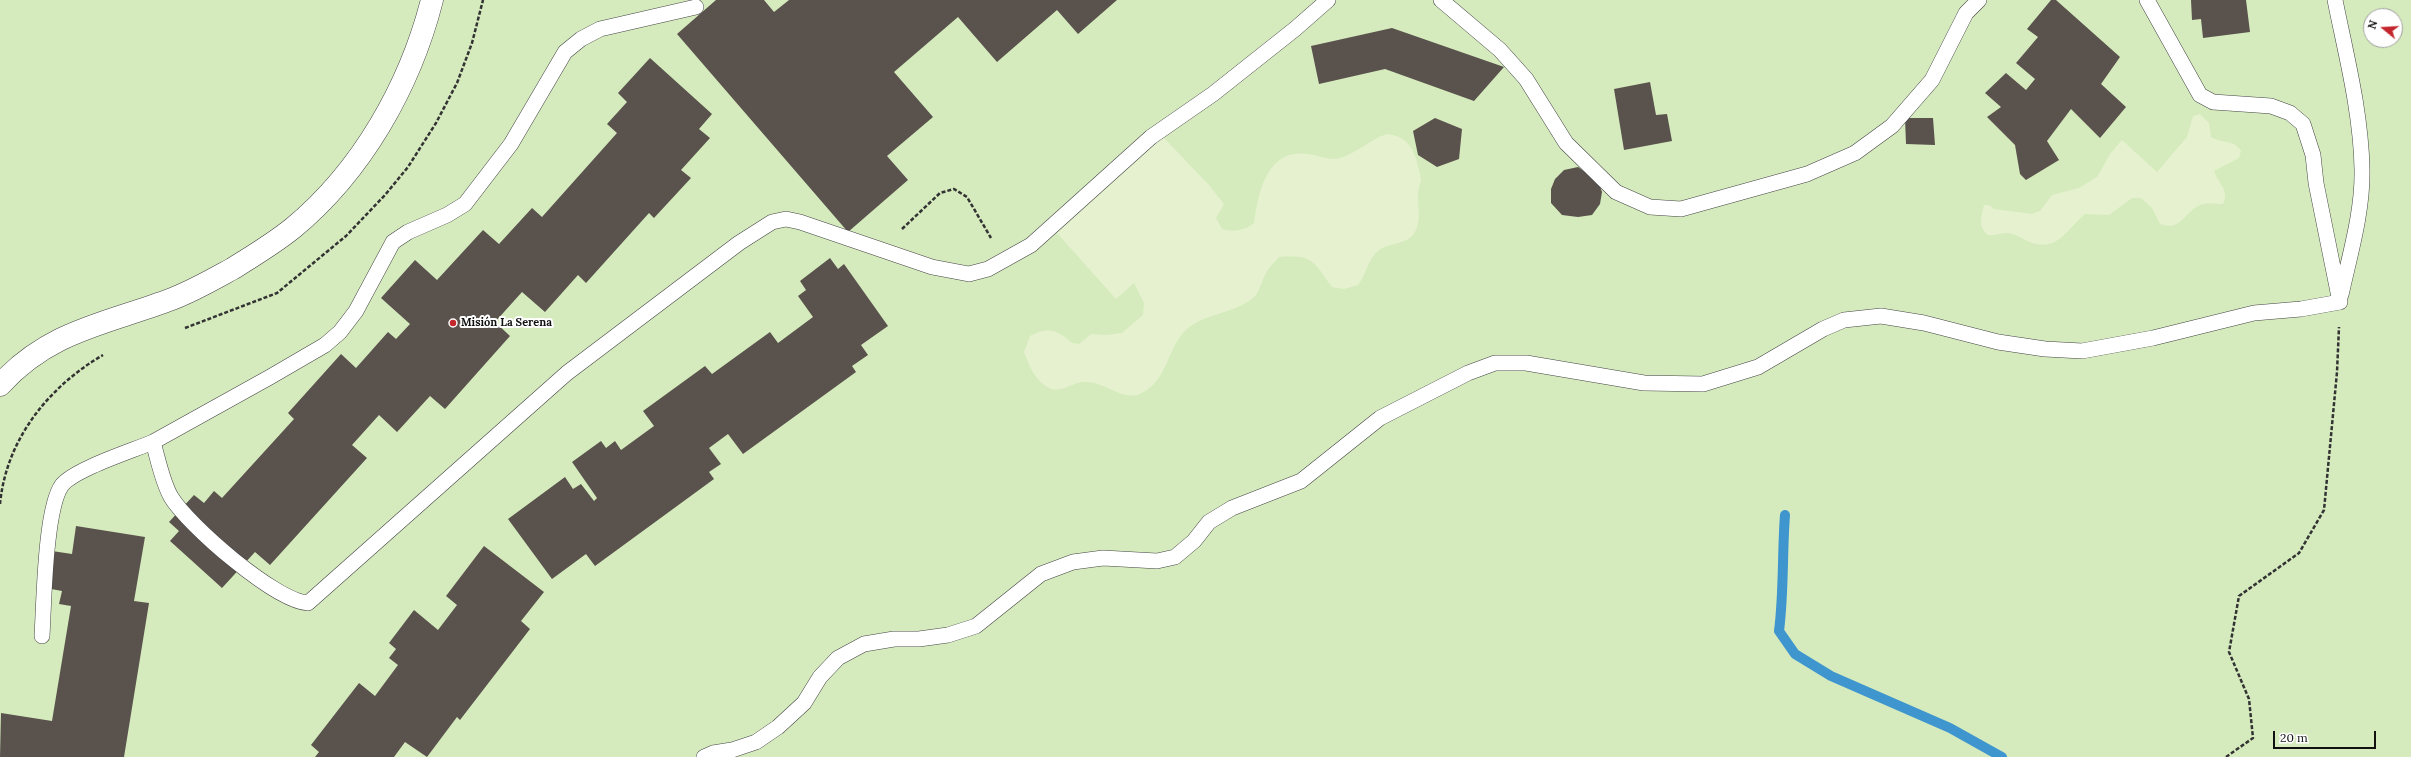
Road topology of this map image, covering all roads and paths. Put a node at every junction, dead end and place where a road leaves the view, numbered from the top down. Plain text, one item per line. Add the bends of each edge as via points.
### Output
1 (432, 0) edge
2 (1328, 0) edge
3 (1441, 0) edge
4 (1979, 0) edge
5 (2148, 0) edge
6 (2335, 0) edge
7 (696, 7) dead end
8 (880, 250) junction
9 (1004, 261) junction
10 (2340, 302) junction
11 (0, 385) edge
12 (153, 442) junction
13 (42, 636) dead end
14 (704, 757) edge
15 (2226, 757) edge

1 - 11 street via 411,63 395,100 336,185 294,227 255,255 192,291 67,335 26,361
2 - 9 lane via 1213,94 1151,138 1031,245
3 - 4 lane via 1500,50 1526,79 1566,142 1616,192 1650,207 1681,209 1807,174 1855,153 1892,126 1932,80 1966,13
5 - 10 lane via 2200,95 2213,102 2270,106 2290,113 2303,124 2314,155 2316,183
6 - 10 lane via 2360,134 2362,170 2357,222
7 - 12 lane via 600,29 581,38 565,52 511,144 465,204 393,242 356,311 340,332 325,345
8 - 9 lane via 932,267 969,274
8 - 9 path via 940,193 954,189 967,197
8 - 12 lane via 786,219 772,222 759,230 566,373 308,603 300,603 275,589 232,559 184,515 170,495
10 - 14 lane via 2254,313 2153,338 2082,351 2044,349 1998,342 1924,323 1881,316 1844,320 1823,329 1758,367 1703,384 1644,383 1526,364 1495,363 1468,373 1380,418 1301,481 1232,508 1209,522 1194,541 1175,557 1157,561 1103,558 1073,562 1041,574 976,626 948,635 919,639 894,638 864,644 838,658 820,677 804,703 778,727 756,742
10 - 15 path via 2337,372 2324,510 2299,553 2239,596 2229,652 2249,699 2253,738
12 - 13 lane via 80,472 62,485 54,504 48,546

